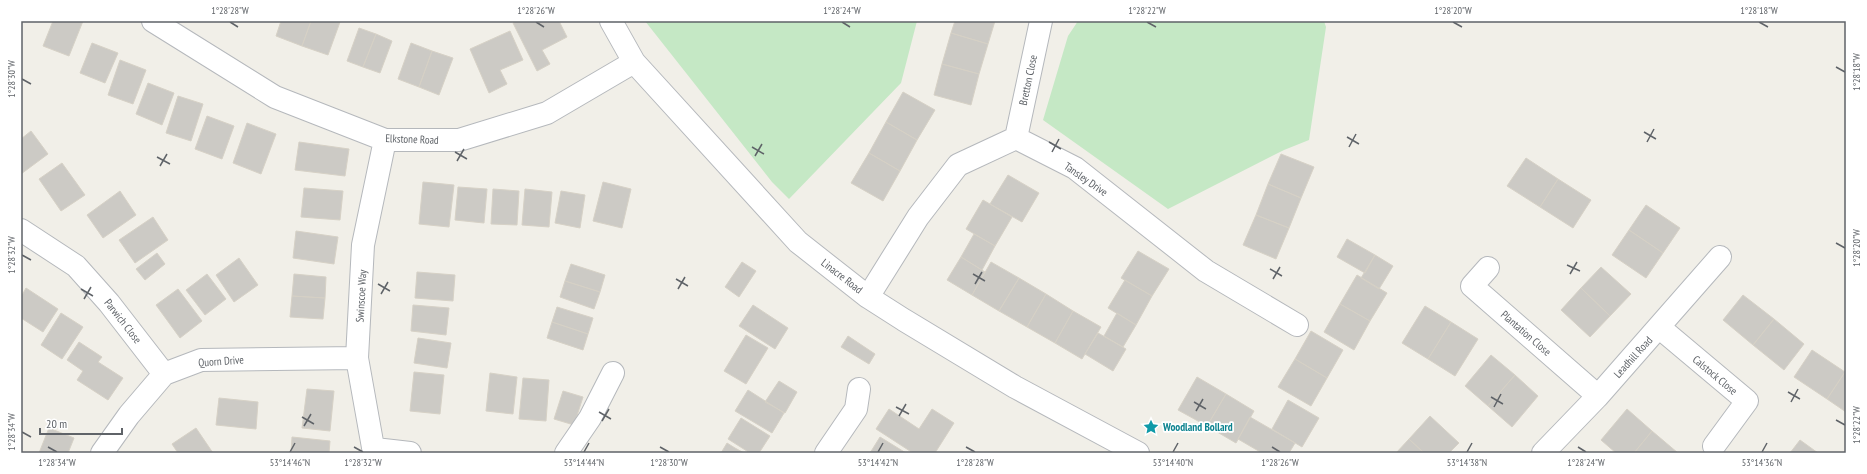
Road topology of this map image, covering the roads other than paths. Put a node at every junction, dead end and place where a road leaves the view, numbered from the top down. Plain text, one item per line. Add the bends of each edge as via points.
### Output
1 (611, 21) edge
2 (1041, 21) edge
3 (161, 24) edge
4 (634, 62) junction
5 (1016, 138) junction
6 (385, 140) junction
7 (21, 230) edge
8 (1720, 257) dead end
9 (1488, 268) dead end
10 (868, 297) junction
11 (1297, 325) dead end
12 (1660, 328) junction
13 (357, 358) junction
14 (613, 373) dead end
15 (164, 374) junction
16 (859, 389) dead end
17 (1598, 396) junction
18 (1714, 446) dead end
19 (374, 451) edge
20 (102, 453) edge
21 (410, 453) edge
22 (566, 453) edge
23 (826, 453) edge
24 (1138, 453) edge
25 (1543, 453) edge

1 - 4 street, Linacre Road
2 - 5 street, Bretton Close
3 - 6 street, Elkstone Road via 275,97
4 - 6 street, Elkstone Road via 547,113 459,140
4 - 10 street, Linacre Road via 798,242
5 - 10 street via 958,165 918,217
5 - 11 street, Tansley Drive via 1075,168 1206,271
6 - 13 street, Swinscoe Way via 363,245
7 - 15 street, Parwich Close via 76,266 109,303
8 - 12 street, Leadhill Road
9 - 17 street, Plantation Close via 1472,286
10 - 24 street, Linacre Road via 1015,387
12 - 17 street, Leadhill Road
12 - 18 street, Calstock Close via 1747,401
13 - 15 street, Quorn Drive via 201,360
13 - 19 street, Swinscoe Way
14 - 22 street via 590,418
15 - 20 street, Quorn Drive via 129,415
16 - 23 street via 856,409
17 - 25 street, Leadhill Road
19 - 21 street

